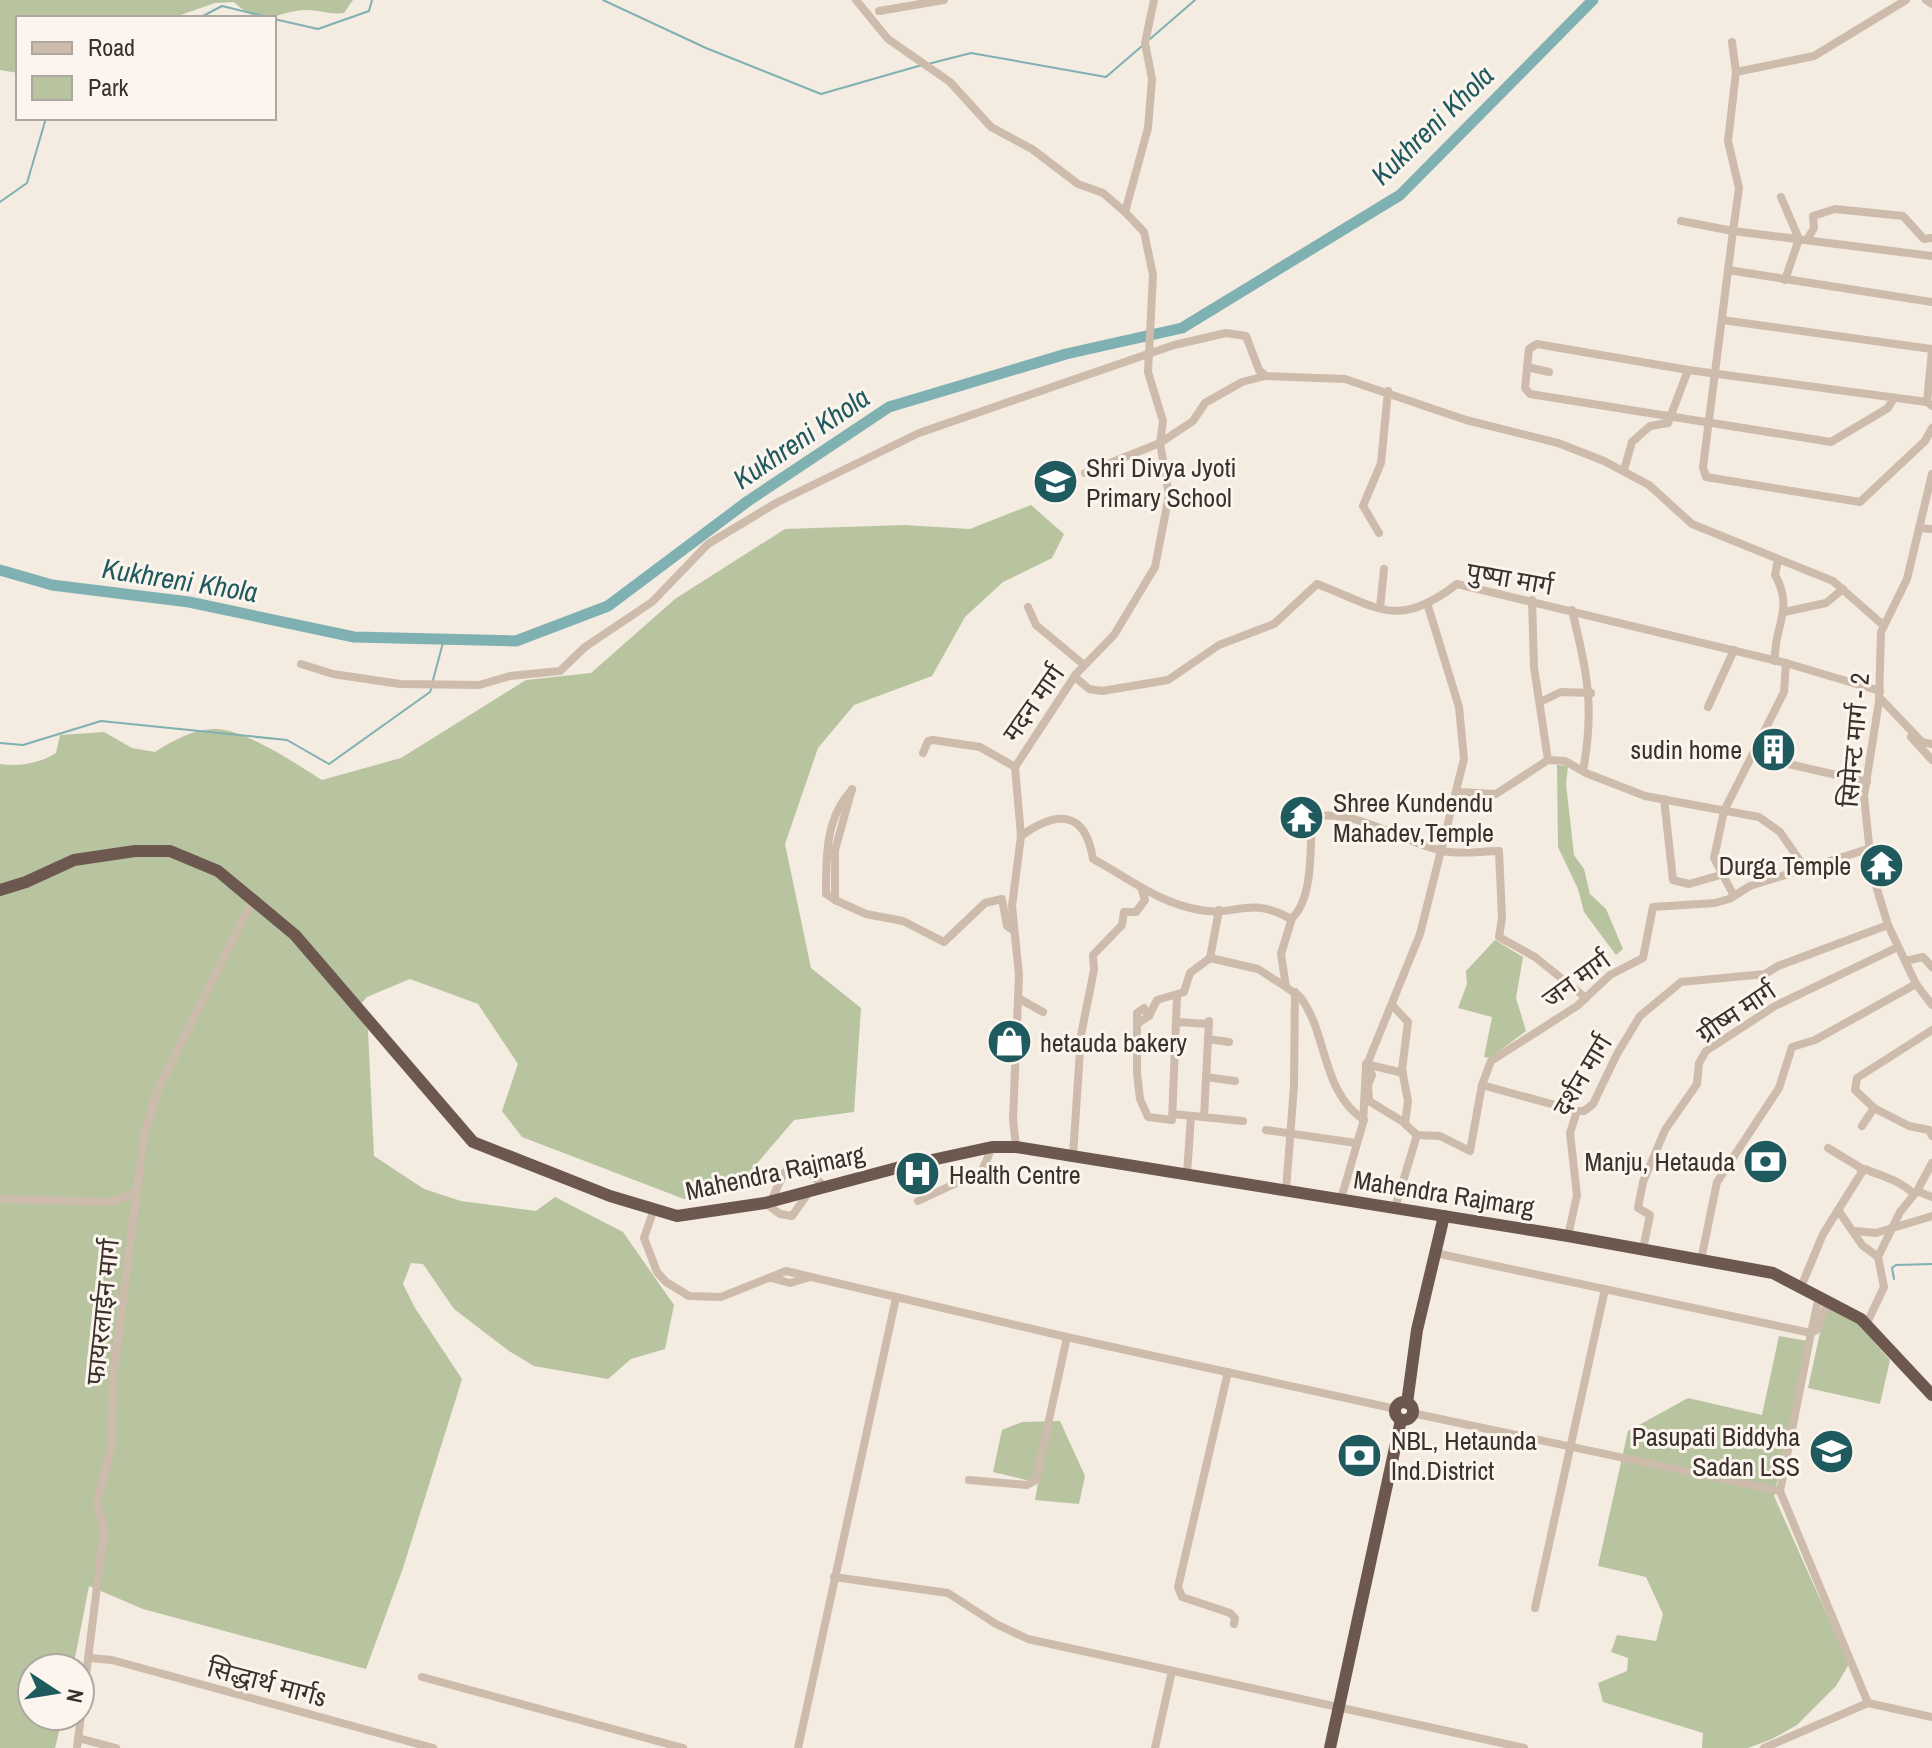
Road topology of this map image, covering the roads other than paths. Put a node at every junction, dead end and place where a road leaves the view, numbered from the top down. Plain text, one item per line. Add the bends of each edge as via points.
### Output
1 (856, 0) edge
2 (944, 0) edge
3 (1154, 0) edge
4 (1906, 0) edge
5 (1926, 0) edge
6 (1932, 4) edge
7 (879, 11) dead end
8 (1732, 42) dead end
9 (1736, 72) junction
10 (1781, 197) dead end
11 (1125, 212) junction
12 (1681, 221) dead end
13 (1733, 231) junction
14 (1932, 238) edge
15 (1804, 239) junction
16 (1932, 256) edge
17 (1728, 270) junction
18 (1785, 280) junction
19 (1932, 302) edge
20 (1722, 320) junction
21 (1932, 350) edge
22 (1148, 355) junction
23 (1527, 367) junction
24 (1688, 370) junction
25 (1549, 372) dead end
26 (1717, 373) junction
27 (1265, 376) junction
28 (1388, 391) junction
29 (1894, 398) junction
30 (1929, 404) edge
31 (1671, 416) junction
32 (1710, 422) junction
33 (1932, 428) edge
34 (1160, 443) junction
35 (1624, 470) junction
36 (1085, 473) dead end
37 (1932, 474) edge
38 (1919, 528) junction
39 (1932, 529) edge
40 (1379, 533) dead end
41 (1778, 560) junction
42 (1384, 569) dead end
43 (1843, 589) junction
44 (1532, 600) junction
45 (1428, 606) junction
46 (1028, 607) dead end
47 (1380, 608) junction
48 (1572, 610) junction
49 (1784, 612) junction
50 (1883, 625) junction
51 (1734, 650) junction
52 (1775, 661) junction
53 (1786, 663) junction
54 (301, 664) dead end
55 (1084, 665) junction
56 (1075, 677) junction
57 (1591, 693) junction
58 (1880, 694) junction
59 (1540, 702) junction
60 (1708, 707) dead end
61 (1899, 717) junction
62 (1932, 744) edge
63 (923, 753) dead end
64 (1548, 760) junction
65 (1932, 760) edge
66 (1780, 762) dead end
67 (1015, 767) junction
68 (1583, 771) junction
69 (1867, 782) junction
70 (1458, 792) junction
71 (1664, 799) junction
72 (1724, 811) junction
73 (1021, 836) junction
74 (1868, 849) junction
75 (1441, 850) junction
76 (1805, 868) junction
77 (1724, 874) junction
78 (0, 890) edge
79 (1142, 890) junction
80 (1734, 896) junction
81 (253, 900) junction
82 (835, 900) junction
83 (1219, 910) junction
84 (1292, 918) junction
85 (1888, 925) junction
86 (1013, 930) junction
87 (1898, 947) junction
88 (1210, 958) junction
89 (1905, 961) junction
90 (1932, 967) edge
91 (1916, 984) junction
92 (1290, 990) junction
93 (1177, 997) junction
94 (1018, 998) junction
95 (1586, 998) junction
96 (1392, 1005) junction
97 (1932, 1005) edge
98 (1043, 1012) dead end
99 (1176, 1022) junction
100 (1932, 1030) edge
101 (1208, 1039) junction
102 (1229, 1042) dead end
103 (1366, 1064) junction
104 (1403, 1073) junction
105 (1206, 1077) junction
106 (1235, 1081) dead end
107 (1482, 1085) junction
108 (1874, 1108) junction
109 (1577, 1111) junction
110 (1173, 1114) junction
111 (1191, 1116) junction
112 (1204, 1117) junction
113 (1364, 1120) junction
114 (1243, 1121) dead end
115 (1405, 1124) junction
116 (1862, 1126) dead end
117 (1266, 1130) dead end
118 (1289, 1132) junction
119 (1417, 1135) junction
120 (1932, 1136) edge
121 (1356, 1143) junction
122 (992, 1147) junction
123 (1016, 1147) junction
124 (1828, 1148) dead end
125 (1073, 1156) junction
126 (1932, 1163) edge
127 (1861, 1171) junction
128 (1187, 1174) junction
129 (825, 1187) junction
130 (1286, 1190) junction
131 (137, 1191) junction
132 (809, 1191) junction
133 (1915, 1192) junction
134 (1932, 1197) edge
135 (0, 1199) edge
136 (1341, 1199) junction
137 (918, 1201) dead end
138 (768, 1202) junction
139 (1395, 1208) junction
140 (654, 1209) junction
141 (1838, 1210) junction
142 (1444, 1216) junction
143 (1932, 1216) edge
144 (1893, 1228) junction
145 (1855, 1231) junction
146 (1568, 1236) junction
147 (1643, 1249) junction
148 (1435, 1253) junction
149 (1878, 1257) junction
150 (1701, 1260) junction
151 (1801, 1287) junction
152 (1605, 1289) junction
153 (896, 1298) junction
154 (1824, 1298) junction
155 (1866, 1325) junction
156 (1811, 1333) junction
157 (1067, 1337) junction
158 (1228, 1372) junction
159 (1932, 1395) edge
160 (1404, 1411) junction
161 (1571, 1447) junction
162 (969, 1480) dead end
163 (1780, 1491) junction
164 (834, 1577) junction
165 (1535, 1608) dead end
166 (1234, 1624) dead end
167 (91, 1652) edge
168 (96, 1659) edge
169 (1172, 1671) junction
170 (422, 1677) dead end
171 (1868, 1703) junction
172 (1339, 1707) junction
173 (1932, 1717) edge
174 (79, 1732) edge
175 (78, 1738) junction
176 (77, 1748) edge
177 (116, 1748) edge
178 (433, 1748) edge
179 (683, 1748) edge
180 (798, 1748) edge
181 (1155, 1748) edge
182 (1330, 1748) edge
183 (1524, 1748) edge
184 (1764, 1748) edge

1 - 11 street via 888,39 950,82 991,127 1032,149 1078,184 1103,193
2 - 7 street
3 - 11 street via 1145,43 1152,79 1148,128
4 - 9 street via 1814,56
5 - 6 street
8 - 9 street
9 - 13 street via 1728,141 1739,188
10 - 15 street
11 - 22 street, मदन मार्ग via 1144,232 1150,254 1153,319
12 - 13 street
13 - 15 street
13 - 17 street
14 - 15 street via 1924,239 1903,216 1835,209 1813,216 1813,231
15 - 16 street
15 - 18 street
17 - 18 street
17 - 20 street
18 - 19 street
20 - 21 street
20 - 26 street
21 - 30 street
22 - 27 street via 1238,332 1246,336
22 - 34 street, मदन मार्ग via 1163,421
22 - 54 street via 948,420 776,503 708,544 652,602 585,647 560,671 479,685 400,684
23 - 24 street via 1529,349 1537,344
23 - 25 street
23 - 31 street via 1525,392
24 - 26 street
24 - 31 street
26 - 29 street
26 - 32 street
27 - 28 street via 1345,379
27 - 34 street via 1205,403 1193,421
28 - 35 street via 1466,420 1558,443
28 - 40 street via 1381,463 1363,506
29 - 30 street
29 - 32 street via 1888,408 1831,442
31 - 32 street
31 - 35 street via 1664,426 1650,426 1632,442
32 - 33 street via 1706,477 1852,503 1895,471
34 - 36 street
34 - 55 street, मदन मार्ग via 1169,495 1155,567 1114,635
35 - 41 street via 1692,524
37 - 38 street, सिमेन्ट मार्ग - 2
38 - 39 street
38 - 50 street, सिमेन्ट मार्ग - 2 via 1902,594
41 - 43 street
41 - 49 street via 1775,575 1784,589
42 - 47 street
43 - 49 street via 1826,603
43 - 50 street
44 - 45 street, पुष्पा मार्ग via 1457,584
44 - 48 street, पुष्पा मार्ग
44 - 59 street
45 - 47 street, पुष्पा मार्ग via 1403,612
45 - 70 street via 1464,735
46 - 55 street via 1036,625
47 - 56 street, पुष्पा मार्ग via 1317,584 1274,624 1219,645 1168,680 1102,691 1089,689
48 - 51 street, पुष्पा मार्ग
48 - 57 street
49 - 52 street
50 - 58 street, सिमेन्ट मार्ग - 2
51 - 52 street, पुष्पा मार्ग
51 - 60 street
52 - 53 street, पुष्पा मार्ग
53 - 58 street, पुष्पा मार्ग
53 - 72 street via 1784,692
55 - 56 street, मदन मार्ग
56 - 67 street, मदन मार्ग
57 - 59 street via 1561,692
57 - 68 street
58 - 61 street
58 - 69 street, सिमेन्ट मार्ग - 2
59 - 64 street
61 - 62 street via 1922,742
61 - 65 street
63 - 67 street via 933,740 974,746
64 - 68 street via 1565,761
64 - 70 street via 1504,792
66 - 69 street
67 - 73 street, मदन मार्ग
68 - 71 street
69 - 74 street, सिमेन्ट मार्ग - 2
70 - 75 street
71 - 72 street
71 - 77 street via 1673,880 1689,884
72 - 76 street via 1771,824
72 - 77 street via 1714,858
73 - 79 street via 1045,819 1068,819 1086,834 1093,859
73 - 86 street, मदन मार्ग
74 - 76 street, जन मार्ग
74 - 85 street, सिमेन्ट मार्ग - 2
75 - 84 street via 1368,822 1312,817 1304,895
75 - 95 street via 1499,851 1499,937 1535,957
75 - 96 street via 1420,934
76 - 80 street, जन मार्ग
77 - 80 street
78 - 81 highway, Mahendra Rajmarg via 74,860 170,851 218,871
79 - 83 street via 1200,910
79 - 125 street via 1145,900 1136,912 1124,912 1122,925 1093,955 1081,1035
80 - 95 street, जन मार्ग via 1715,903 1653,907 1643,958 1610,975
81 - 131 street, फायरलाईन मार्ग via 157,1092 144,1135
81 - 140 highway, Mahendra Rajmarg via 295,935 473,1142
82 - 82 street via 835,850 852,789 831,825 826,852 826,894
82 - 86 street via 866,914 903,921 944,942 985,903 1002,899 1007,926
83 - 84 street via 1259,905
83 - 88 street
84 - 92 street via 1281,954
85 - 87 street, सिमेन्ट मार्ग - 2
85 - 109 street, दर्शन मार्ग via 1765,974 1681,982 1640,1016 1593,1104
86 - 94 street, मदन मार्ग
87 - 89 street, सिमेन्ट मार्ग - 2
87 - 147 street, ग्रीष्म मार्ग via 1775,1006 1706,1051 1697,1084 1665,1130 1643,1182 1638,1208 1650,1215
88 - 92 street via 1258,969
88 - 93 street via 1190,973 1187,987
89 - 90 street via 1923,957
89 - 91 street, सिमेन्ट मार्ग - 2
91 - 97 street, सिमेन्ट मार्ग - 2
91 - 150 street via 1815,1040 1792,1047 1779,1088 1717,1182
92 - 113 street via 1305,1007 1326,1069 1347,1108
92 - 118 street via 1294,1086
93 - 99 street
93 - 110 street via 1157,1000 1149,1016 1141,1010 1137,1024 1140,1099 1148,1117 1172,1120
94 - 98 street
94 - 123 street, मदन मार्ग
95 - 107 street, जन मार्ग via 1491,1061
96 - 103 street
96 - 104 street via 1408,1022
99 - 101 street via 1209,1022
99 - 110 street
100 - 108 street via 1857,1078 1855,1090
101 - 102 street
101 - 105 street
103 - 104 street
103 - 113 street
103 - 115 street via 1372,1075 1369,1101
104 - 115 street
105 - 106 street
105 - 112 street
107 - 109 street
107 - 119 street, जन मार्ग via 1470,1151 1440,1136
108 - 116 street
108 - 120 street via 1929,1130
109 - 146 street, दर्शन मार्ग via 1570,1133 1577,1195
110 - 111 street
111 - 112 street
111 - 128 street
112 - 114 street
113 - 121 street
115 - 119 street
117 - 118 street
118 - 121 street
118 - 130 street
119 - 139 street
121 - 136 street
122 - 123 highway, Mahendra Rajmarg
122 - 129 highway, Mahendra Rajmarg
122 - 137 street via 982,1171
123 - 125 highway, Mahendra Rajmarg
124 - 127 street
125 - 128 highway, Mahendra Rajmarg
126 - 133 street
127 - 133 street via 1893,1178
127 - 141 street
128 - 130 highway, Mahendra Rajmarg
129 - 132 highway, Mahendra Rajmarg
129 - 138 street via 792,1167
130 - 136 highway, Mahendra Rajmarg
131 - 135 street via 113,1202
131 - 167 street, फायरलाईन मार्ग via 113,1378 112,1444 97,1502 104,1530
132 - 138 highway, Mahendra Rajmarg
132 - 138 street via 792,1216 780,1214
133 - 134 street
133 - 144 street
136 - 139 highway, Mahendra Rajmarg
138 - 140 highway, Mahendra Rajmarg via 677,1216
139 - 142 highway, Mahendra Rajmarg
140 - 153 street via 644,1238 657,1272 689,1296 721,1297 786,1271
141 - 145 street
141 - 151 street
142 - 146 highway, Mahendra Rajmarg
142 - 148 highway
143 - 144 street
144 - 145 street
144 - 149 street
145 - 149 street via 1862,1245
146 - 147 highway, Mahendra Rajmarg
147 - 150 highway, Mahendra Rajmarg
148 - 152 street
148 - 160 highway
149 - 155 street via 1884,1287
150 - 151 highway, Mahendra Rajmarg via 1773,1273
151 - 154 highway, Mahendra Rajmarg
152 - 156 street
152 - 161 street
153 - 157 street
153 - 164 street
154 - 155 highway, Mahendra Rajmarg
154 - 156 street
155 - 159 highway, Mahendra Rajmarg
156 - 163 street
157 - 158 street
157 - 162 street via 1036,1480 1027,1485
158 - 160 street
158 - 166 street via 1178,1587 1182,1597 1230,1613
160 - 161 street
160 - 172 highway
161 - 163 street
161 - 165 street
163 - 171 street
164 - 169 street via 948,1593 1028,1639
164 - 180 street
168 - 178 street, सिद्धार्थ मार्गs
169 - 172 street
169 - 181 street
170 - 179 street
171 - 173 street
171 - 184 street
172 - 182 highway
172 - 183 street
174 - 175 street, फायरलाईन मार्ग
175 - 176 street, फायरलाईन मार्ग
175 - 177 street

